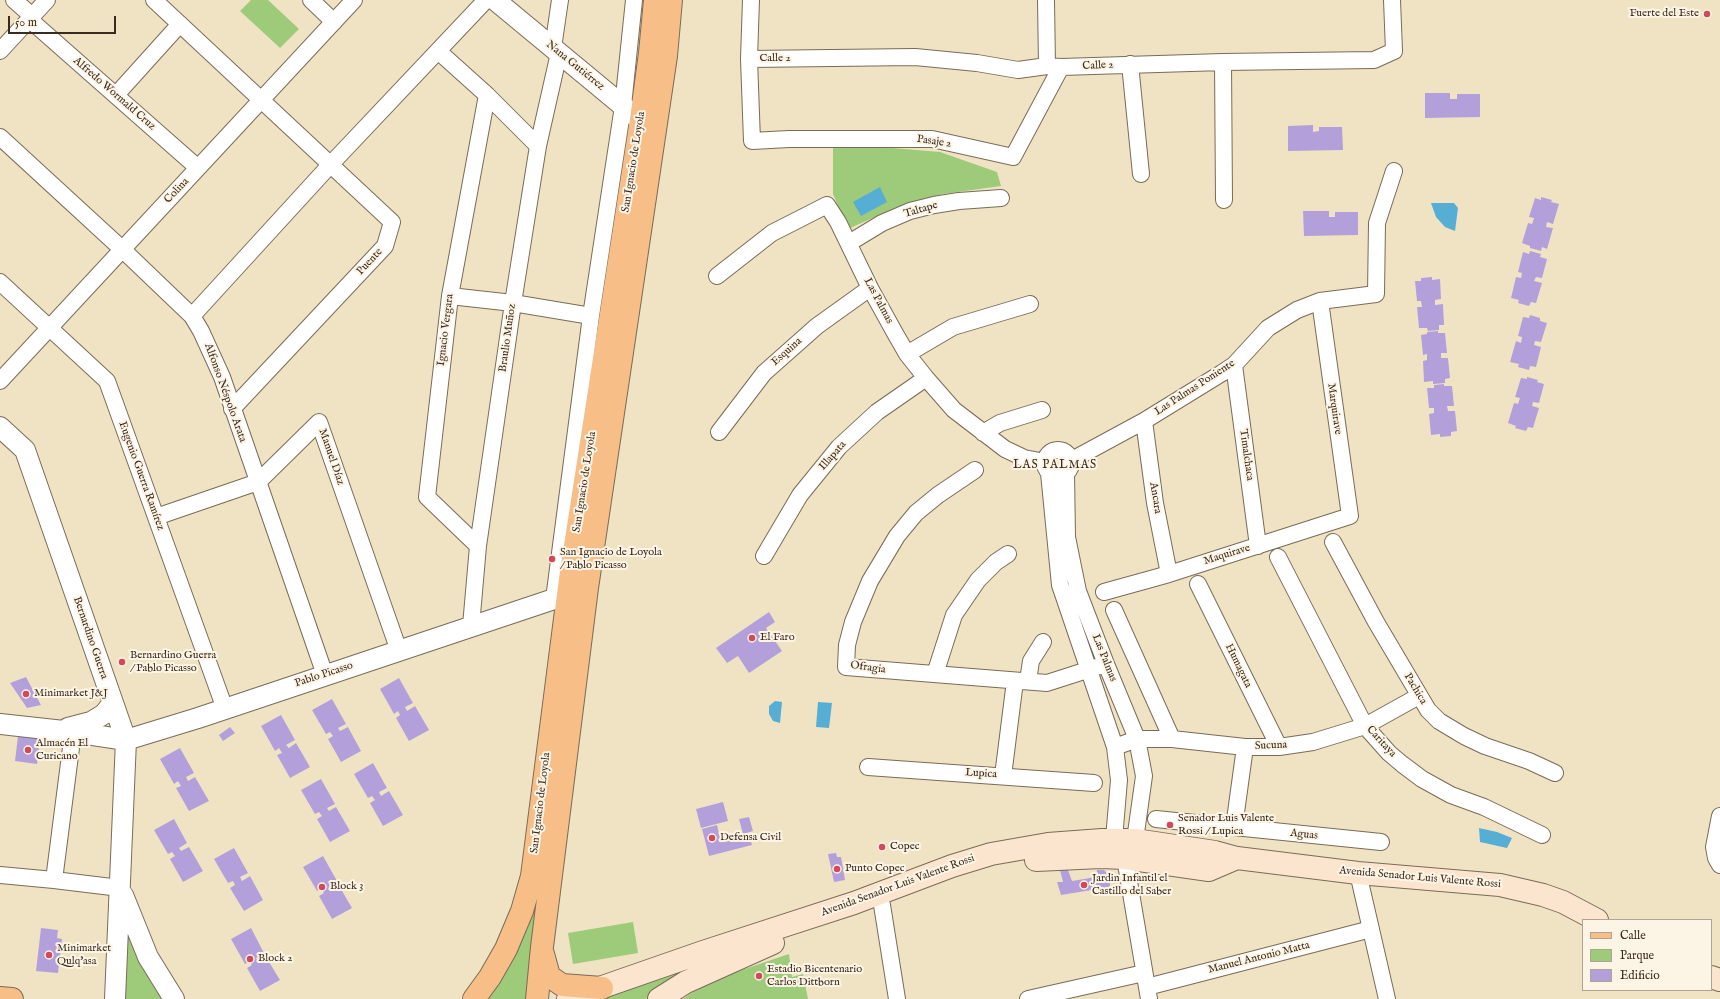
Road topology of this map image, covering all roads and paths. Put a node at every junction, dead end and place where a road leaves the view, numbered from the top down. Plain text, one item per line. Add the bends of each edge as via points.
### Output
1 (14, 0) edge
2 (47, 0) edge
3 (154, 0) edge
4 (311, 0) edge
5 (354, 0) edge
6 (486, 0) edge
7 (495, 0) edge
8 (560, 0) edge
9 (634, 0) edge
10 (655, 0) edge
11 (671, 0) edge
12 (751, 0) edge
13 (1046, 0) edge
14 (1392, 0) edge
15 (31, 18) junction
16 (334, 22) junction
17 (180, 24) junction
18 (556, 50) junction
19 (0, 51) edge
20 (438, 51) junction
21 (749, 59) junction
22 (1223, 62) junction
23 (1130, 64) junction
24 (1054, 66) junction
25 (116, 95) junction
26 (487, 95) junction
27 (262, 100) junction
28 (624, 106) junction
29 (648, 126) junction
30 (0, 137) edge
31 (538, 146) junction
32 (331, 164) junction
33 (198, 168) junction
34 (1394, 171) dead end
35 (1141, 174) dead end
36 (1001, 198) dead end
37 (1224, 200) dead end
38 (849, 243) junction
39 (123, 250) junction
40 (717, 276) dead end
41 (0, 282) edge
42 (870, 288) junction
43 (450, 296) junction
44 (1320, 301) junction
45 (513, 303) junction
46 (1030, 304) dead end
47 (192, 316) junction
48 (591, 316) junction
49 (49, 328) junction
50 (907, 354) junction
51 (1234, 365) junction
52 (926, 378) junction
53 (0, 381) edge
54 (232, 409) junction
55 (1042, 410) dead end
56 (1144, 421) junction
57 (0, 428) edge
58 (719, 432) dead end
59 (983, 433) junction
60 (1069, 467) junction
61 (1047, 468) junction
62 (976, 470) dead end
63 (258, 482) junction
64 (1350, 516) joint
65 (156, 517) junction
66 (1334, 542) dead end
67 (478, 546) junction
68 (1258, 546) junction
69 (1008, 554) dead end
70 (764, 556) dead end
71 (1278, 557) dead end
72 (1169, 574) junction
73 (1198, 584) dead end
74 (1104, 592) dead end
75 (570, 594) junction
76 (1114, 610) dead end
77 (471, 626) junction
78 (1043, 642) dead end
79 (398, 651) junction
80 (1106, 664) junction
81 (1088, 671) junction
82 (935, 674) junction
83 (325, 675) junction
84 (1021, 681) junction
85 (1419, 696) junction
86 (112, 704) junction
87 (225, 708) junction
88 (0, 724) edge
89 (1365, 726) junction
90 (66, 731) junction
91 (1137, 739) junction
92 (1172, 739) junction
93 (126, 740) junction
94 (1115, 747) junction
95 (1245, 747) junction
96 (1279, 747) junction
97 (868, 766) dead end
98 (1555, 773) dead end
99 (1003, 776) junction
100 (1094, 783) dead end
101 (1720, 816) edge
102 (1156, 819) dead end
103 (1234, 827) junction
104 (1542, 835) dead end
105 (1381, 842) dead end
106 (1125, 846) junction
107 (1720, 865) edge
108 (1358, 873) junction
109 (0, 875) edge
110 (54, 880) junction
111 (120, 888) junction
112 (882, 905) junction
113 (1595, 919) edge
114 (1371, 929) junction
115 (542, 947) junction
116 (1147, 986) edge
117 (602, 988) junction
118 (0, 998) edge
119 (12, 999) edge
120 (115, 999) edge
121 (174, 999) edge
122 (474, 999) edge
123 (537, 999) edge
124 (568, 999) edge
125 (659, 999) edge
126 (897, 999) edge
127 (1028, 999) edge
128 (1387, 999) edge

1 - 15 street, Alfredo Wormald Cruz
2 - 15 street
3 - 17 street, Puente
4 - 16 street
5 - 16 street, Colina
6 - 20 street
7 - 18 street, Nana Gutiérrez
8 - 18 street, Braulio Muñoz
9 - 28 street, San Ignacio de Loyola
10 - 29 main road, San Ignacio de Loyola via 650,53
11 - 29 main road, San Ignacio de Loyola via 666,56
12 - 21 street
13 - 24 street
14 - 22 street, Calle 2 via 1394,50 1374,60
15 - 19 street
15 - 25 street, Alfredo Wormald Cruz
16 - 27 street, Colina
17 - 25 street
17 - 27 street, Puente
18 - 28 street, Nana Gutiérrez
18 - 31 street, Braulio Muñoz
20 - 26 street
20 - 32 street
21 - 24 street, Calle 2 via 915,57 1018,70
21 - 24 street, Pasaje 2 via 752,141 932,139 1013,158
22 - 23 street, Calle 2
22 - 37 street
23 - 24 street, Calle 2
23 - 35 street
25 - 33 street, Alfredo Wormald Cruz
26 - 31 street
26 - 43 street, Ignacio Vergara
27 - 32 street, Puente
27 - 33 street, Colina
28 - 29 street, Nana Gutiérrez
28 - 48 street, San Ignacio de Loyola
29 - 75 main road, San Ignacio de Loyola
30 - 39 street, Alfonso Néspolo Arata
31 - 45 street, Braulio Muñoz
32 - 47 street
32 - 54 street, Puente via 392,222 385,246
33 - 39 street, Colina
34 - 44 street, Las Palmas Poniente via 1377,223 1376,294
36 - 38 street, Taltape via 959,201 910,211 882,223
38 - 40 street, Las Palmas via 827,205 772,233
38 - 42 street, Las Palmas
39 - 47 street, Alfonso Néspolo Arata
39 - 49 street, Colina
41 - 49 street, Eugenio Guerra Ramírez
42 - 50 street, Las Palmas
42 - 58 street, Esquina via 817,326 764,373
43 - 45 street
43 - 67 street, Ignacio Vergara via 427,498
44 - 51 street, Las Palmas Poniente via 1297,310 1268,328
44 - 64 street, Marquirave
45 - 48 street
45 - 67 street, Braulio Muñoz
46 - 50 street via 953,327
47 - 54 street, Alfonso Néspolo Arata via 216,361
48 - 75 street, San Ignacio de Loyola
49 - 53 street, Colina
49 - 65 street, Eugenio Guerra Ramírez via 107,381
50 - 52 street, Las Palmas
51 - 56 street, Las Palmas Poniente
51 - 68 street, Timalchaca
52 - 59 street, Las Palmas via 954,410
52 - 70 street, Illapata via 877,412 839,447 800,495
54 - 63 street, Alfonso Néspolo Arata
55 - 59 street via 1000,423
56 - 60 street, Las Palmas Poniente
56 - 72 street, Ancara via 1155,503
57 - 86 street, Bernardino Guerra via 25,450
59 - 61 street, Las Palmas via 1006,449
60 - 61 street, Las Palmas via 1058,476
60 - 61 street via 1066,452 1057,449 1049,453
60 - 80 street, Las Palmas via 1067,537 1072,567 1078,591
61 - 81 street, Las Palmas via 1060,585
62 - 82 street, Ofragia via 921,509 897,536 870,582 853,622 847,645 846,667
63 - 65 street, Manuel Díaz
63 - 79 street, Manuel Díaz via 319,422
63 - 83 street, Alfonso Néspolo Arata
64 - 68 street, Maquirave
65 - 87 street, Eugenio Guerra Ramírez
66 - 85 street, Pachica
67 - 77 street, Braulio Muñoz
68 - 72 street, Maquirave
69 - 82 street via 978,580 954,614
71 - 89 street, Caritaya
72 - 74 street, Maquirave
73 - 96 street, Humagata
75 - 77 street, Pablo Picasso
75 - 115 main road, San Ignacio de Loyola
75 - 122 main road, San Ignacio de Loyola via 532,876 522,911 506,949
76 - 92 street
77 - 79 street, Pablo Picasso
78 - 84 street
79 - 83 street, Pablo Picasso
80 - 81 street, Ofragia
80 - 91 street, Las Palmas
81 - 84 street, Ofragia via 1047,683
81 - 94 street, Las Palmas
82 - 84 street, Ofragia
83 - 87 street, Pablo Picasso
84 - 99 street
85 - 89 street, Sucuna
85 - 98 street, Pachica via 1439,721 1464,736
86 - 90 street, Pablo Picasso via 104,714 91,722
86 - 93 street, Bernardino Guerra
87 - 93 street, Pablo Picasso
88 - 90 street, Pablo Picasso
89 - 96 street, Sucuna via 1313,742
89 - 104 street, Caritaya via 1402,764 1422,779 1451,795 1484,807
90 - 93 street, Pablo Picasso
90 - 110 street
91 - 92 street, Sucuna
91 - 94 street, Sucuna
91 - 106 street, Las Palmas via 1144,776
92 - 95 street, Sucuna
93 - 111 street, Bernardino Guerra
94 - 106 street, Las Palmas
95 - 96 street, Sucuna
95 - 103 street
97 - 99 street, Lupica
99 - 100 street, Lupica
101 - 107 street via 1714,847
102 - 103 street, Aguas
103 - 105 street, Aguas
106 - 108 main road, Avenida Senador Luis Valente Rossi via 1209,870 1237,858
106 - 112 main road, Avenida Senador Luis Valente Rossi via 1101,857 1044,859 998,867 947,881
106 - 116 street
106 - 117 main road, Avenida Senador Luis Valente Rossi via 1048,844 991,854
108 - 113 main road, Avenida Senador Luis Valente Rossi via 1522,889 1563,902
108 - 114 street
109 - 110 street
110 - 111 street
111 - 120 street, Bernardino Guerra
111 - 121 street, Bernardino Guerra via 148,957
112 - 125 main road, Avenida Senador Luis Valente Rossi via 770,944 686,982
112 - 126 street
114 - 116 street, Manuel Antonio Matta
114 - 128 street
115 - 117 main road via 549,976 562,985
115 - 123 main road, San Ignacio de Loyola
116 - 127 street, Manuel Antonio Matta
117 - 124 main road, Avenida Senador Luis Valente Rossi
118 - 119 main road

